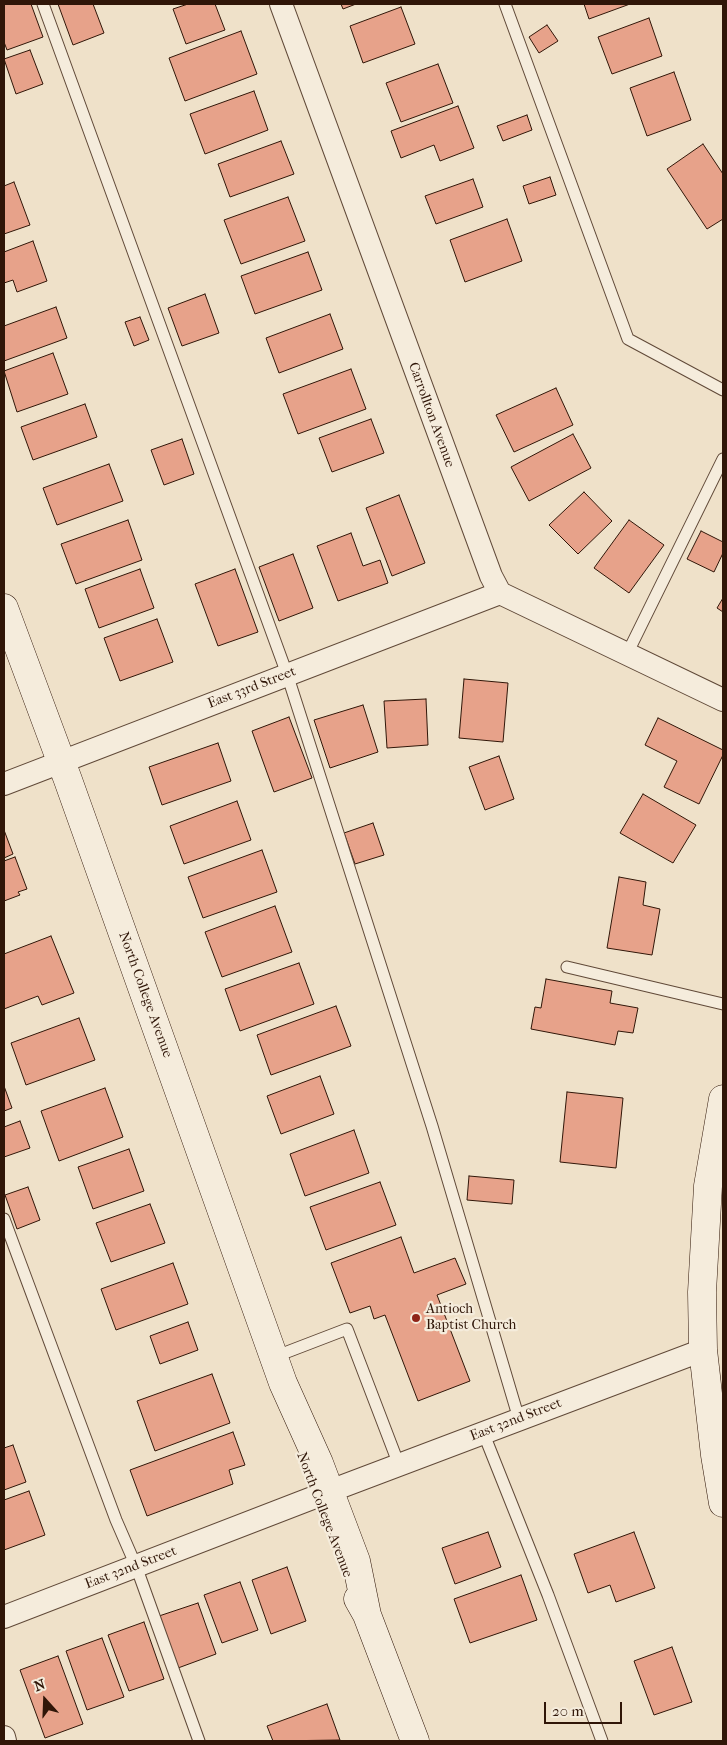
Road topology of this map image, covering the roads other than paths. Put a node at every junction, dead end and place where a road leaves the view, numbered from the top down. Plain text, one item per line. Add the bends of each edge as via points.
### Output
1 (42, 4) edge
2 (281, 4) edge
3 (505, 4) edge
4 (723, 390) edge
5 (723, 459) edge
6 (500, 592) junction
7 (4, 608) edge
8 (628, 652) junction
9 (287, 674) junction
10 (723, 700) edge
11 (62, 761) junction
12 (4, 784) edge
13 (567, 967) dead end
14 (723, 1004) edge
15 (723, 1099) edge
16 (4, 1219) edge
17 (703, 1350) junction
18 (274, 1356) junction
19 (519, 1419) junction
20 (483, 1432) junction
21 (399, 1465) junction
22 (322, 1494) junction
23 (723, 1503) edge
24 (136, 1566) junction
25 (4, 1617) edge
26 (4, 1737) edge
27 (6, 1741) edge
28 (199, 1741) edge
29 (415, 1741) edge
30 (602, 1741) edge

1 - 9 lane
2 - 6 street, Carrollton Avenue via 484,558
3 - 4 lane via 628,339
5 - 8 lane
6 - 8 street
6 - 9 street, East 33rd Street
7 - 11 main road, North College Avenue
8 - 10 street
9 - 11 street, East 33rd Street
9 - 19 lane via 432,1126
11 - 12 street, East 33rd Street
11 - 18 main road, North College Avenue
13 - 14 lane
15 - 17 main road via 711,1162 705,1222
16 - 24 lane
17 - 19 street, East 32nd Street
17 - 23 main road
18 - 21 lane via 347,1328
18 - 22 main road, North College Avenue via 303,1466
19 - 20 street, East 32nd Street
20 - 21 street, East 32nd Street
20 - 30 lane
21 - 22 street, East 32nd Street
22 - 24 street, East 32nd Street
22 - 29 main road, North College Avenue via 356,1560 367,1615
24 - 25 street, East 32nd Street
24 - 28 lane
26 - 27 street

